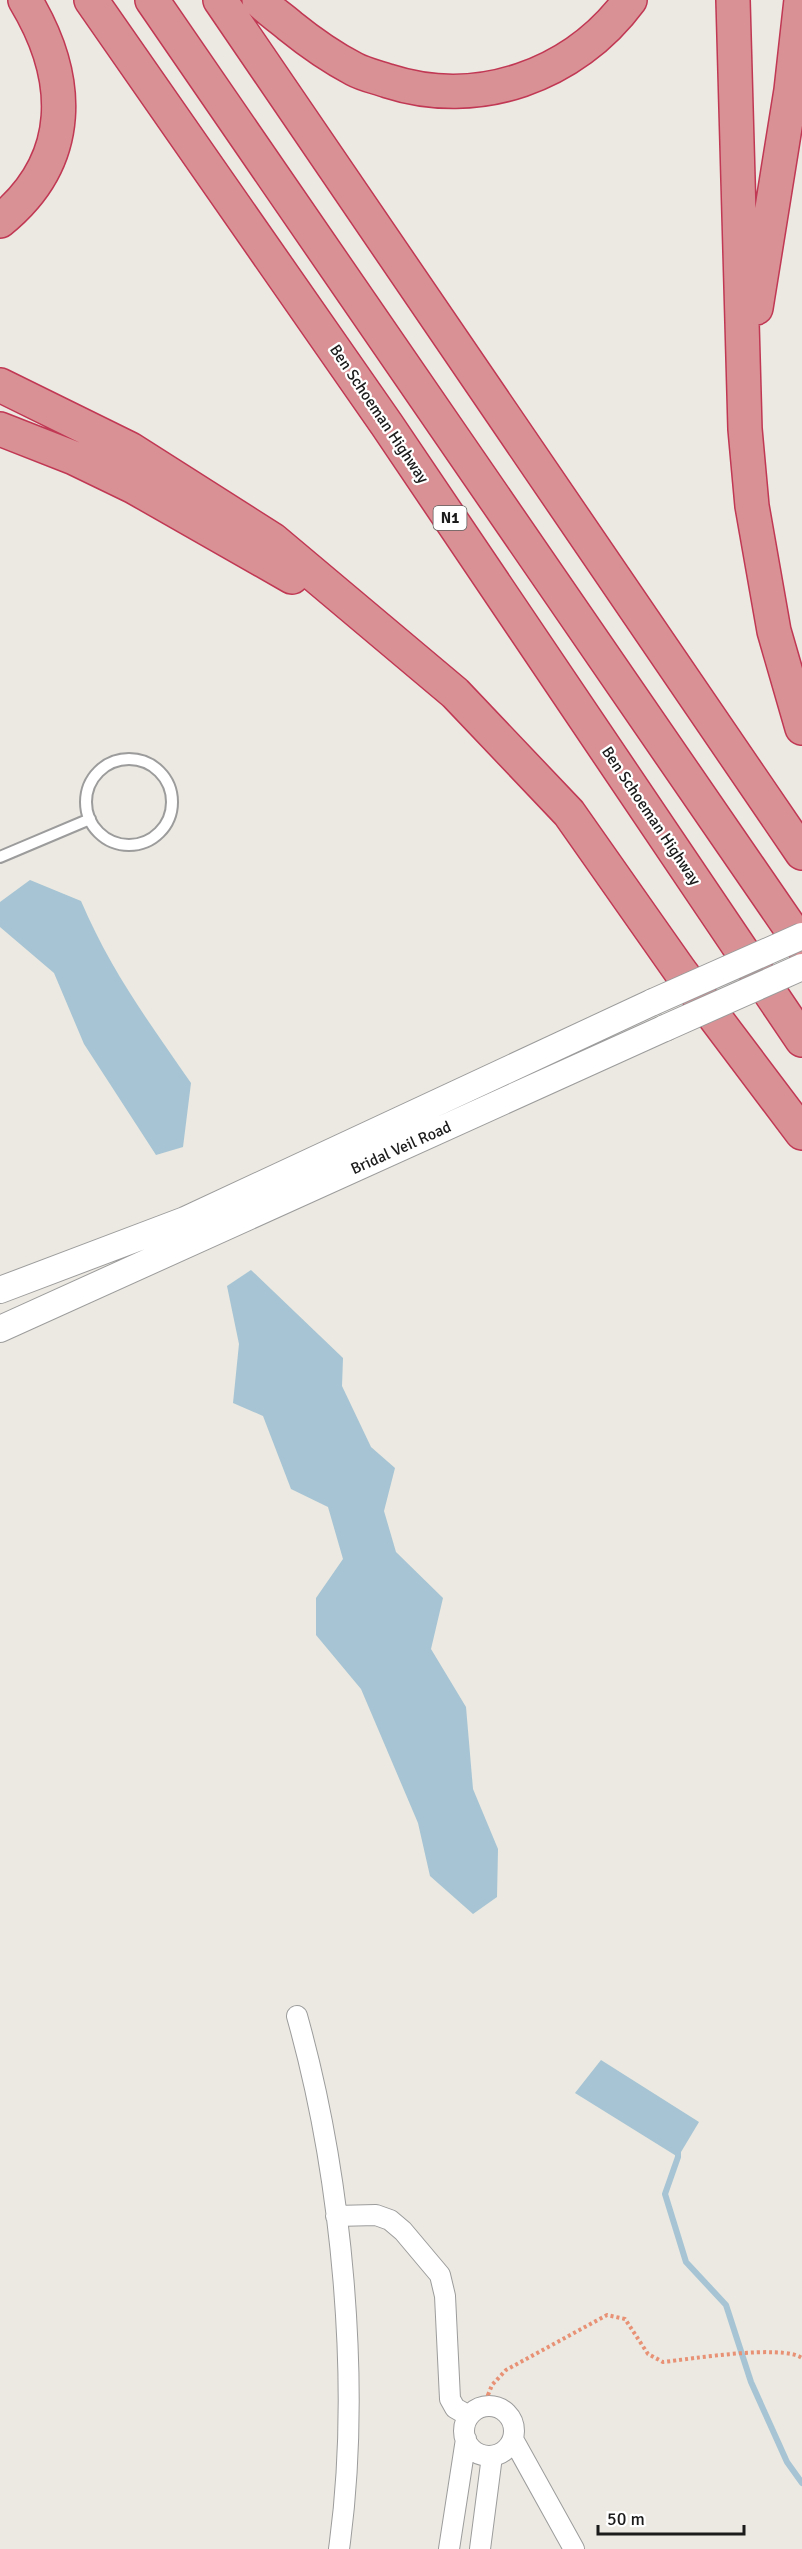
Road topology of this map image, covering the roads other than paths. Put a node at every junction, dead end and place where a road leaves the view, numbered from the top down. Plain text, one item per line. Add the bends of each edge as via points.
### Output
1 (25, 0) edge
2 (91, 0) edge
3 (152, 0) edge
4 (220, 0) edge
5 (259, 0) edge
6 (630, 0) edge
7 (733, 0) edge
8 (801, 0) edge
9 (0, 221) edge
10 (0, 385) edge
11 (0, 429) edge
12 (745, 429) junction
13 (362, 615) junction
14 (802, 728) edge
15 (90, 819) junction
16 (802, 853) edge
17 (0, 857) edge
18 (802, 936) edge
19 (802, 945) edge
20 (802, 968) edge
21 (802, 1040) edge
22 (802, 1133) edge
23 (0, 1290) edge
24 (0, 1329) edge
25 (297, 2016) dead end
26 (336, 2216) junction
27 (469, 2416) junction
28 (466, 2439) junction
29 (513, 2439) junction
30 (492, 2456) junction
31 (339, 2549) edge
32 (448, 2549) edge
33 (480, 2549) edge
34 (574, 2549) edge

1 - 9 highway via 55,67 57,137 45,170 28,195
2 - 21 highway, Ben Schoeman Highway / N1 via 387,425
3 - 19 highway
4 - 16 highway
5 - 6 highway via 316,47 356,71 409,88 453,93 483,91 530,79 553,67 598,35
7 - 12 highway
8 - 12 highway via 791,90 754,319
10 - 13 highway via 130,449 178,479 273,540
11 - 13 highway via 134,487
12 - 14 highway via 752,506 774,631
13 - 22 highway via 455,693 569,813
15 - 15 lane via 86,806 92,780 113,762 126,759 146,763 162,774 170,787 170,816 163,830 138,845 109,841 97,832
15 - 17 lane
18 - 23 street, Bridal Veil Road, bridge via 185,1220
20 - 24 street, Bridal Veil Road, bridge
25 - 26 street
26 - 27 street via 376,2215 390,2220 440,2276 445,2296 450,2399 455,2408
26 - 31 street via 348,2387 344,2514
27 - 28 street via 464,2431
27 - 29 street via 482,2407 505,2411 514,2426
28 - 30 street via 475,2452
28 - 32 street
29 - 30 street via 507,2449
29 - 34 street
30 - 33 street

